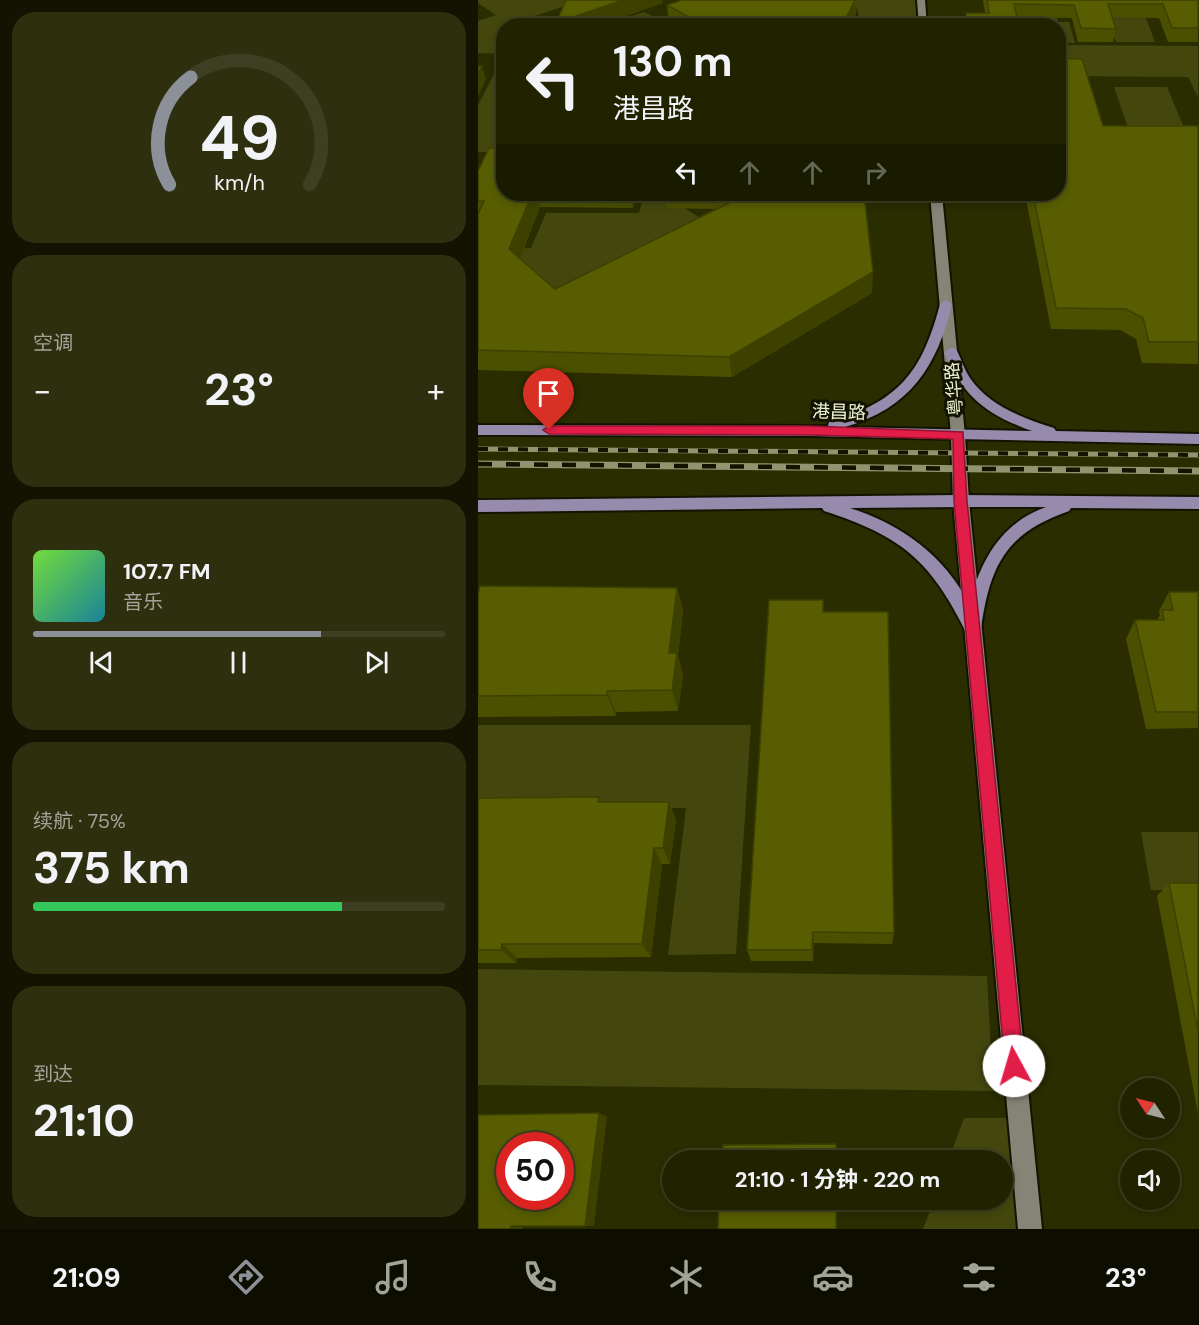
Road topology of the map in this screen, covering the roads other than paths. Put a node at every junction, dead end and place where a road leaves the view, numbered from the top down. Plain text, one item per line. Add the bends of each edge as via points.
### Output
1 (921, 0) edge
2 (922, 18) edge
3 (937, 201) edge
4 (946, 304) junction
5 (950, 352) junction
6 (478, 430) edge
7 (810, 430) junction
8 (958, 435) junction
9 (1089, 437) junction
10 (1198, 439) edge
11 (961, 501) junction
12 (806, 503) junction
13 (1198, 503) edge
14 (1096, 504) junction
15 (478, 506) edge
16 (973, 629) junction
17 (1030, 1229) edge

1 - 2 main road
3 - 4 main road, 粤华路
4 - 5 main road, 粤华路
4 - 7 main road via 941,330 926,363 901,392 851,422
5 - 8 main road, 粤华路
5 - 9 main road via 968,386 983,401 1026,424
6 - 7 main road, 港昌路
7 - 8 main road, 港昌路
8 - 9 main road, 港昌路
8 - 11 main road, 粤华路
9 - 10 main road, 港昌路
11 - 12 main road
11 - 14 main road
11 - 16 main road, 粤华路
12 - 15 main road
12 - 16 main road via 861,518 915,547 947,580
13 - 14 main road
14 - 16 main road via 1062,508 1035,517 1010,536 990,561
16 - 17 main road, 粤华路

